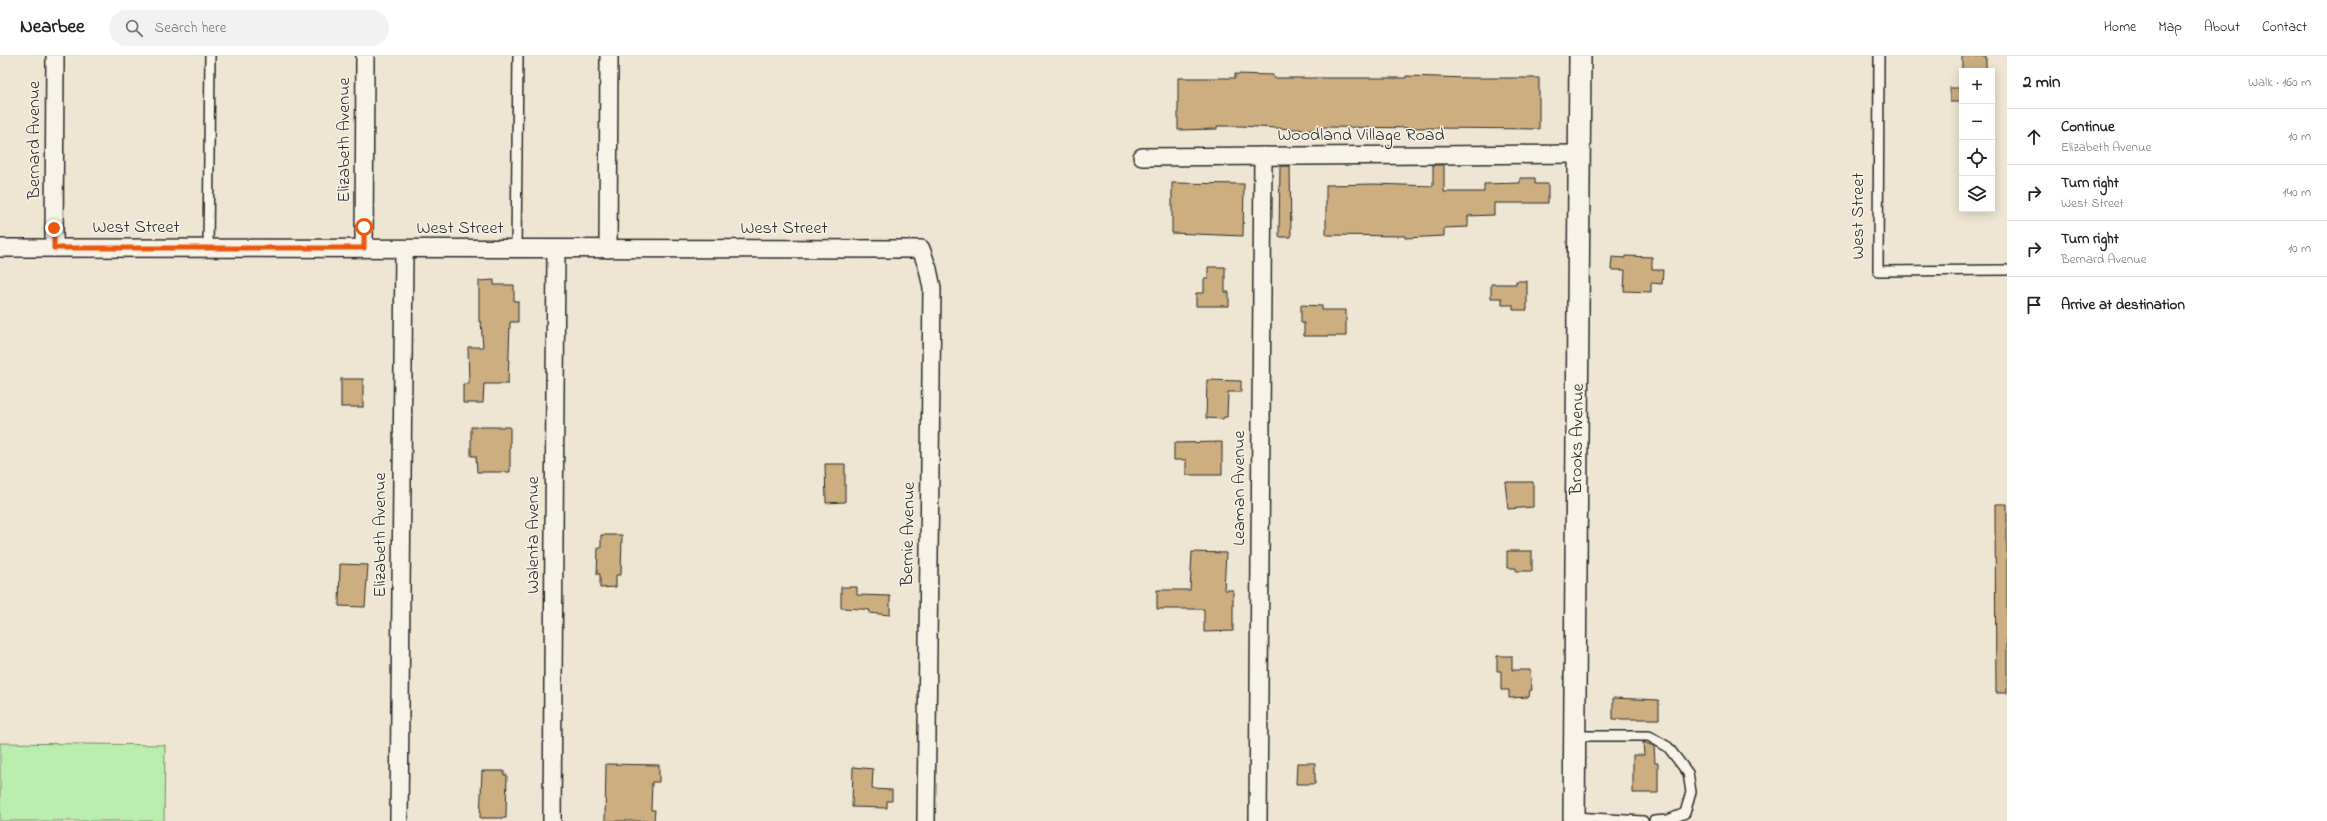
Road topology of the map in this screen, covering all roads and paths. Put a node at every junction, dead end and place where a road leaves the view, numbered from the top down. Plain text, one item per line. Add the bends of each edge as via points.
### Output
1 (55, 56) edge
2 (210, 56) edge
3 (365, 56) edge
4 (518, 56) edge
5 (609, 56) edge
6 (1580, 56) edge
7 (1879, 56) edge
8 (1580, 154) junction
9 (1263, 156) junction
10 (1142, 157) dead end
11 (0, 248) edge
12 (54, 248) junction
13 (208, 248) junction
14 (364, 248) junction
15 (516, 248) junction
16 (404, 249) junction
17 (556, 249) junction
18 (608, 249) junction
19 (921, 249) joint
20 (2007, 270) edge
21 (1575, 736) junction
22 (1574, 819) edge
23 (399, 821) edge
24 (552, 821) edge
25 (926, 821) edge
26 (1258, 821) edge
27 (1643, 821) edge
28 (1654, 821) edge

1 - 12 street, Bernard Avenue
2 - 13 lane
3 - 14 street, Elizabeth Avenue
4 - 15 lane
5 - 18 street
6 - 8 street, Brooks Avenue
7 - 20 lane, West Street via 1878,271
8 - 9 street, Woodland Village Road
8 - 21 street, Brooks Avenue
9 - 10 street, Woodland Village Road
9 - 26 street, Leaman Avenue
11 - 12 street, West Street
12 - 13 street, West Street
13 - 14 street, West Street
14 - 16 street, West Street
15 - 16 street, West Street
15 - 17 street, West Street
16 - 23 street, Elizabeth Avenue
17 - 18 street, West Street
17 - 24 street, Walenta Avenue
18 - 19 street, West Street
19 - 25 street, Bernie Avenue via 932,288
21 - 22 street, Brooks Avenue
21 - 28 lane via 1649,736 1668,747 1688,773 1690,792 1685,813 1668,820
22 - 27 lane

